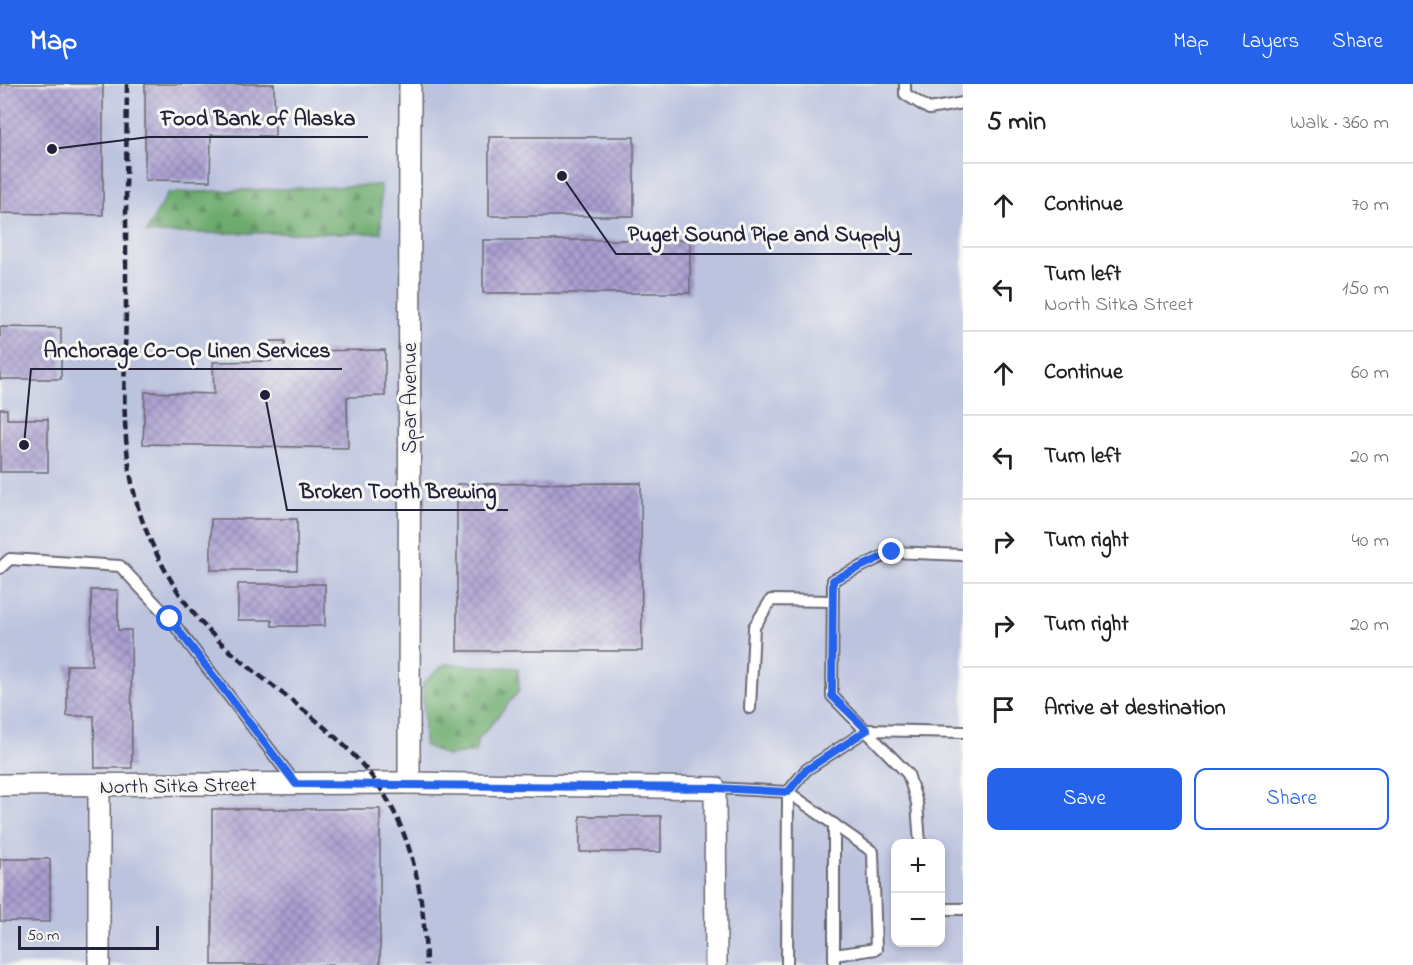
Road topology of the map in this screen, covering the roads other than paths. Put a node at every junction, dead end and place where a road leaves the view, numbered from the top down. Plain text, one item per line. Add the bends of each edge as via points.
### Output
1 (410, 84) edge
2 (905, 84) edge
3 (963, 103) edge
4 (963, 555) edge
5 (0, 568) edge
6 (832, 601) junction
7 (750, 708) dead end
8 (867, 730) junction
9 (963, 732) edge
10 (409, 783) junction
11 (296, 784) junction
12 (0, 786) edge
13 (99, 786) junction
14 (715, 788) junction
15 (788, 792) junction
16 (834, 824) junction
17 (920, 839) edge
18 (945, 909) edge
19 (963, 909) edge
20 (834, 960) edge
21 (99, 965) edge
22 (716, 965) edge
23 (787, 965) edge

1 - 10 street, Spar Avenue
2 - 3 lane via 905,94 929,109
4 - 6 lane via 892,552 833,580
5 - 11 lane via 10,559 120,566 170,619
6 - 7 lane via 771,600 754,627
6 - 8 lane via 832,696
8 - 9 lane
8 - 15 lane via 806,770
8 - 17 lane via 908,774 917,803
10 - 11 street, North Sitka Street
10 - 14 street, North Sitka Street
11 - 13 street, North Sitka Street
12 - 13 street, North Sitka Street
13 - 21 street
14 - 15 lane
14 - 22 street
15 - 16 lane
15 - 23 lane
16 - 20 lane
16 - 20 lane via 873,852 876,949
18 - 19 lane

